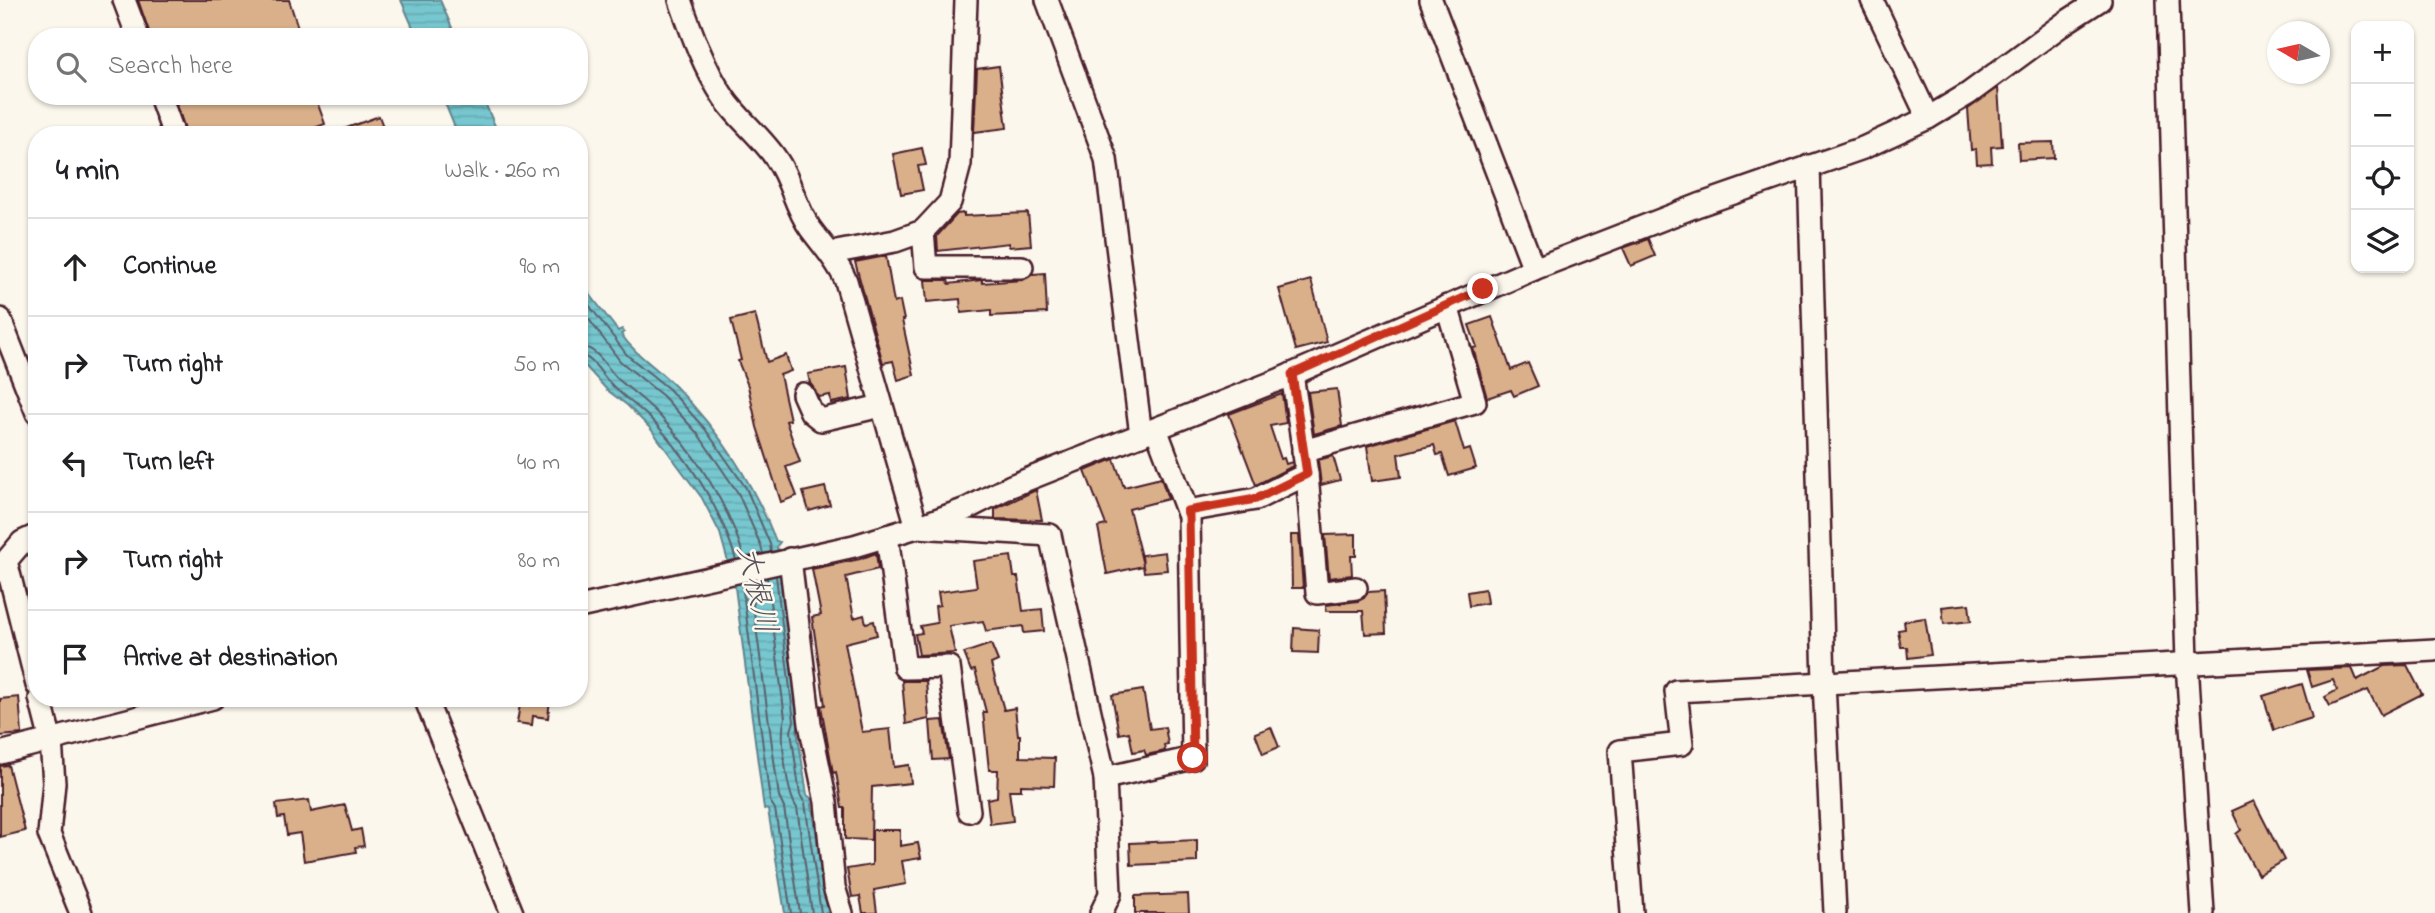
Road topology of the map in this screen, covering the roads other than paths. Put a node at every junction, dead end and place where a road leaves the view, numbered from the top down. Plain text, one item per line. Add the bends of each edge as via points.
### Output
1 (124, 0) edge
2 (680, 0) edge
3 (966, 0) edge
4 (1047, 0) edge
5 (1431, 0) edge
6 (1872, 0) edge
7 (2100, 0) edge
8 (2168, 0) edge
9 (135, 28) edge
10 (163, 105) edge
11 (1928, 118) junction
12 (171, 126) edge
13 (1809, 166) junction
14 (923, 231) junction
15 (831, 253) junction
16 (1022, 267) dead end
17 (1534, 269) junction
18 (1447, 306) junction
19 (0, 319) edge
20 (1292, 374) junction
21 (28, 390) edge
22 (803, 394) dead end
23 (881, 406) junction
24 (1149, 432) junction
25 (1303, 450) junction
26 (1307, 474) junction
27 (1187, 511) junction
28 (917, 527) junction
29 (887, 536) junction
30 (28, 539) edge
31 (790, 559) junction
32 (3, 561) edge
33 (1356, 588) dead end
34 (588, 605) edge
35 (2435, 650) edge
36 (28, 652) edge
37 (2187, 663) junction
38 (1824, 682) junction
39 (42, 707) edge
40 (179, 707) edge
41 (429, 707) edge
42 (51, 741) junction
43 (0, 752) edge
44 (1105, 778) junction
45 (969, 811) dead end
46 (81, 913) edge
47 (512, 913) edge
48 (842, 913) edge
49 (1101, 913) edge
50 (1632, 913) edge
51 (1836, 913) edge
52 (2203, 913) edge

1 - 9 street
2 - 15 street via 712,78 779,163 810,228
3 - 14 street via 960,164 950,202
4 - 24 street via 1106,159
5 - 17 street
6 - 11 street
7 - 11 street
8 - 37 street
10 - 12 street
11 - 13 street via 1863,148
13 - 17 street
13 - 38 street
14 - 15 street
14 - 16 street via 926,267
15 - 23 street via 846,281
17 - 18 street
18 - 20 street
18 - 25 street via 1475,402
19 - 21 street
20 - 24 street
20 - 25 street
22 - 23 street via 811,412 821,419
23 - 28 street
24 - 27 street
24 - 28 street
25 - 26 street
26 - 27 street via 1256,499
26 - 33 street via 1317,593
27 - 44 street via 1193,758
28 - 29 street
28 - 44 street via 1050,534
29 - 31 street
29 - 45 street via 905,668 949,667
30 - 32 street
31 - 34 street
31 - 48 street via 810,724 826,802 834,887
32 - 36 street
35 - 37 street
37 - 38 street
37 - 52 street
38 - 50 street via 1676,691 1682,744 1620,751
38 - 51 street
39 - 42 street
40 - 42 street
41 - 47 street
42 - 43 street
42 - 46 street via 54,783 49,834
44 - 49 street via 1110,894

